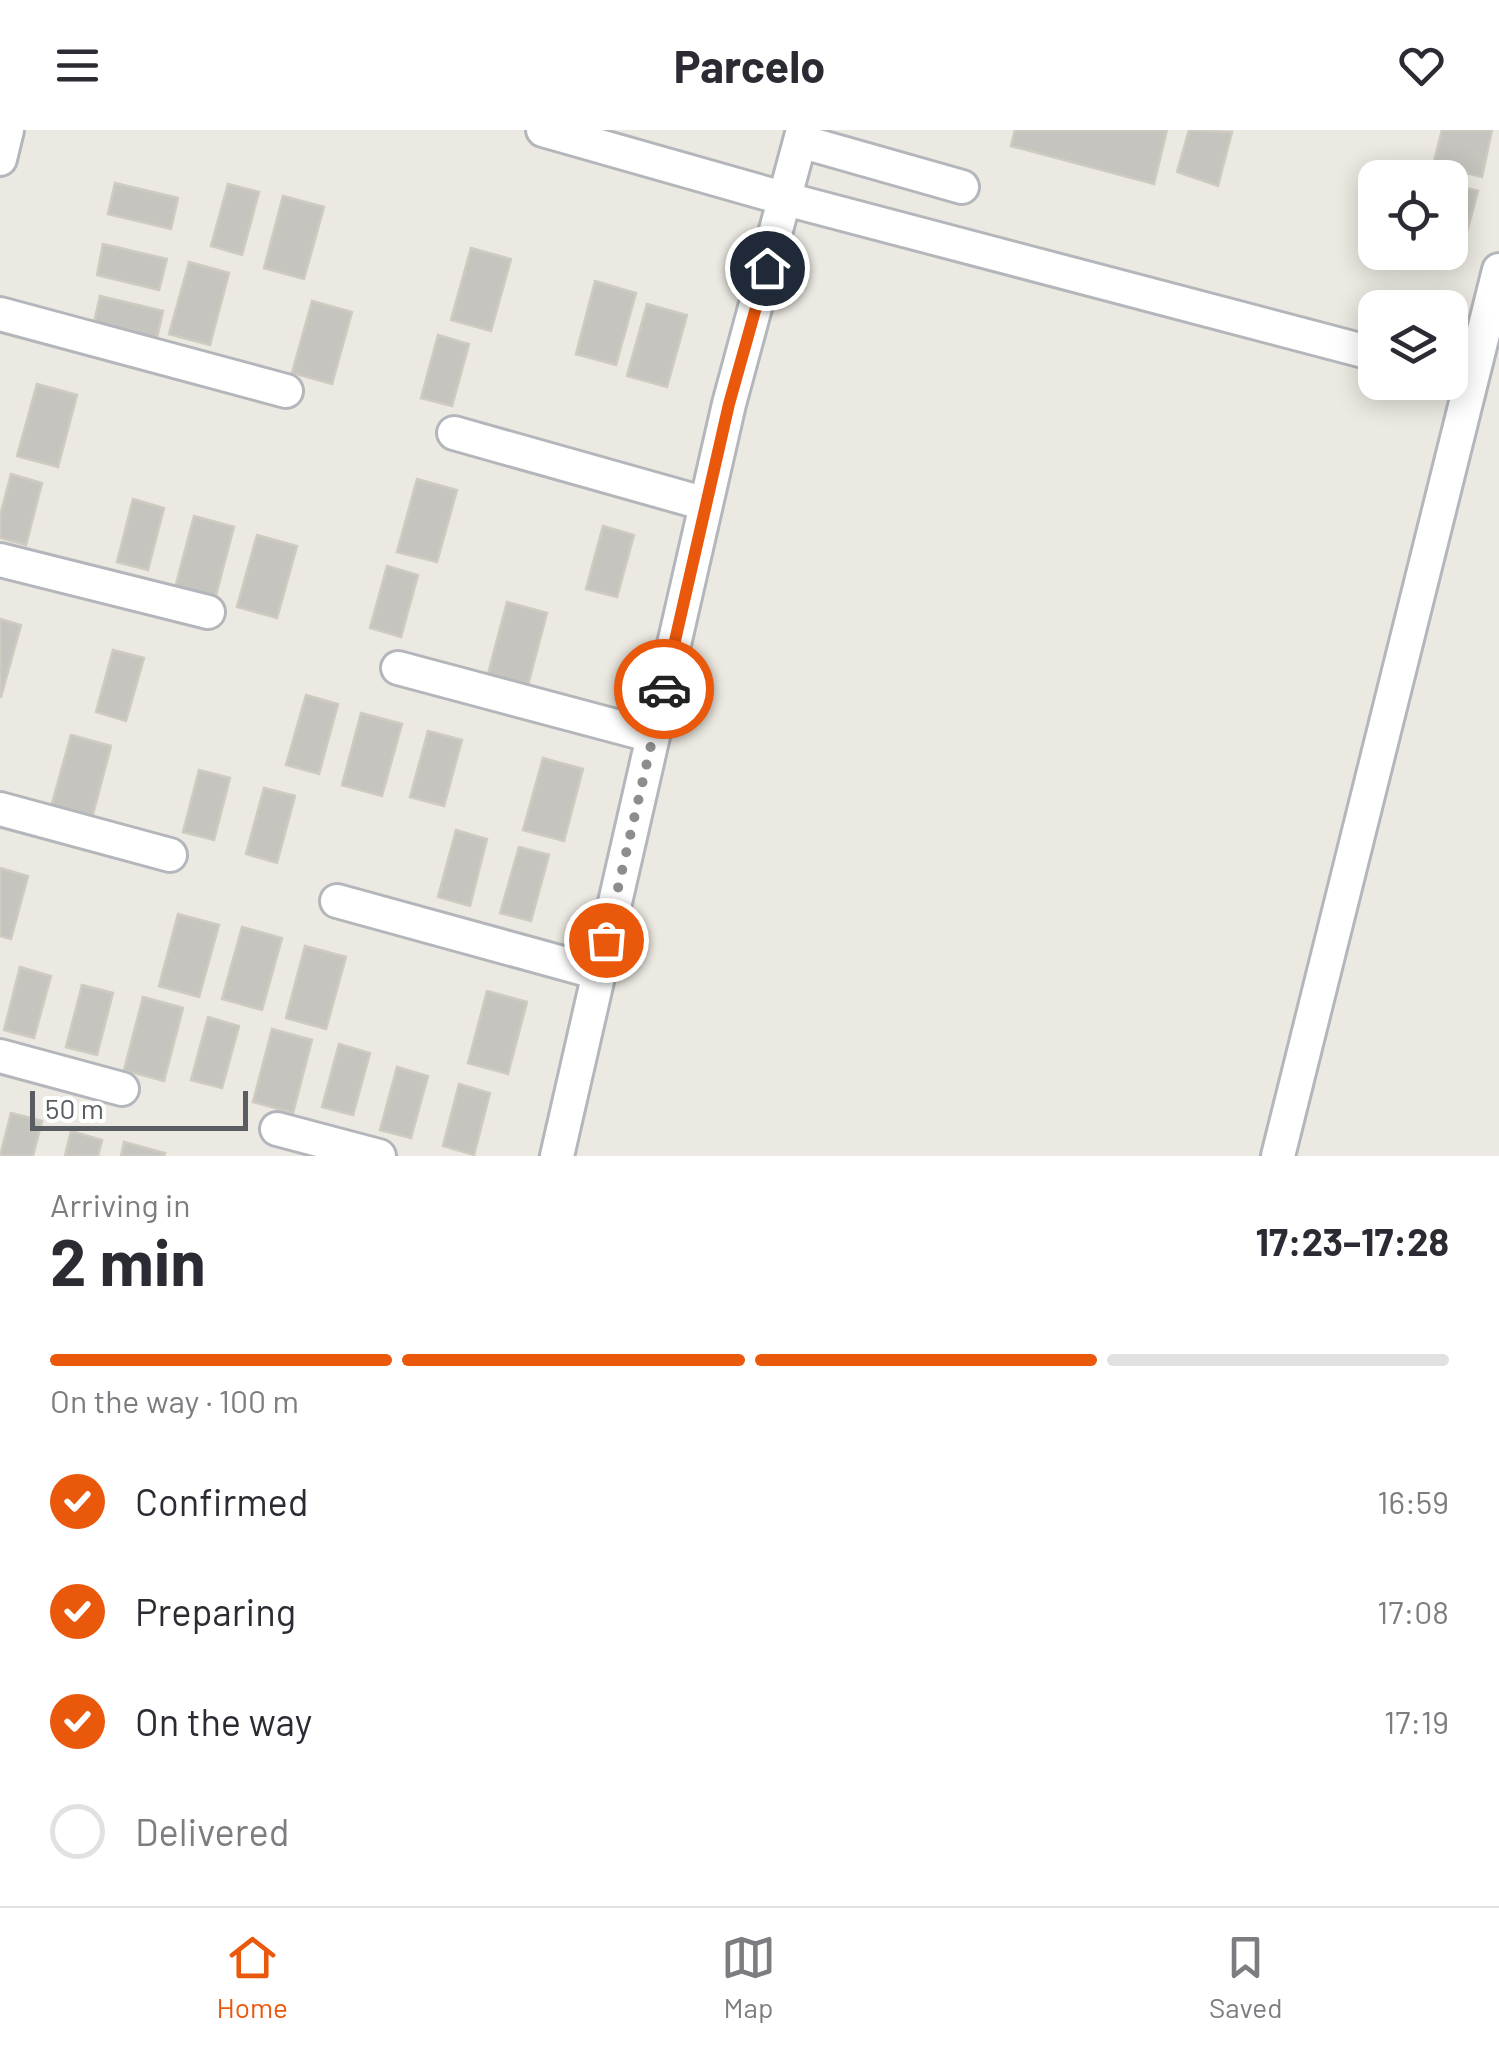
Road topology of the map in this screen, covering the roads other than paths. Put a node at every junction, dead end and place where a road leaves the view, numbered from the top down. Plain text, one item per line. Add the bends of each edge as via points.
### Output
1 (7, 130) edge
2 (543, 130) edge
3 (802, 136) edge
4 (0, 159) edge
5 (962, 188) dead end
6 (786, 199) junction
7 (1499, 270) edge
8 (0, 314) edge
9 (1358, 350) edge
10 (1468, 359) edge
11 (286, 391) dead end
12 (1456, 400) edge
13 (454, 433) dead end
14 (706, 504) junction
15 (0, 560) edge
16 (208, 612) dead end
17 (398, 668) dead end
18 (653, 736) junction
19 (0, 808) edge
20 (170, 855) dead end
21 (337, 901) dead end
22 (598, 974) junction
23 (0, 1056) edge
24 (122, 1089) dead end
25 (277, 1129) dead end
26 (379, 1156) edge
27 (557, 1156) edge
28 (1278, 1156) edge

1 - 4 street
2 - 6 street
3 - 5 street
3 - 6 street
6 - 9 street
6 - 14 street
7 - 10 street
8 - 11 street
12 - 28 street
13 - 14 street
14 - 18 street
15 - 16 street
17 - 18 street
18 - 22 street
19 - 20 street
21 - 22 street
22 - 27 street
23 - 24 street
25 - 26 street

